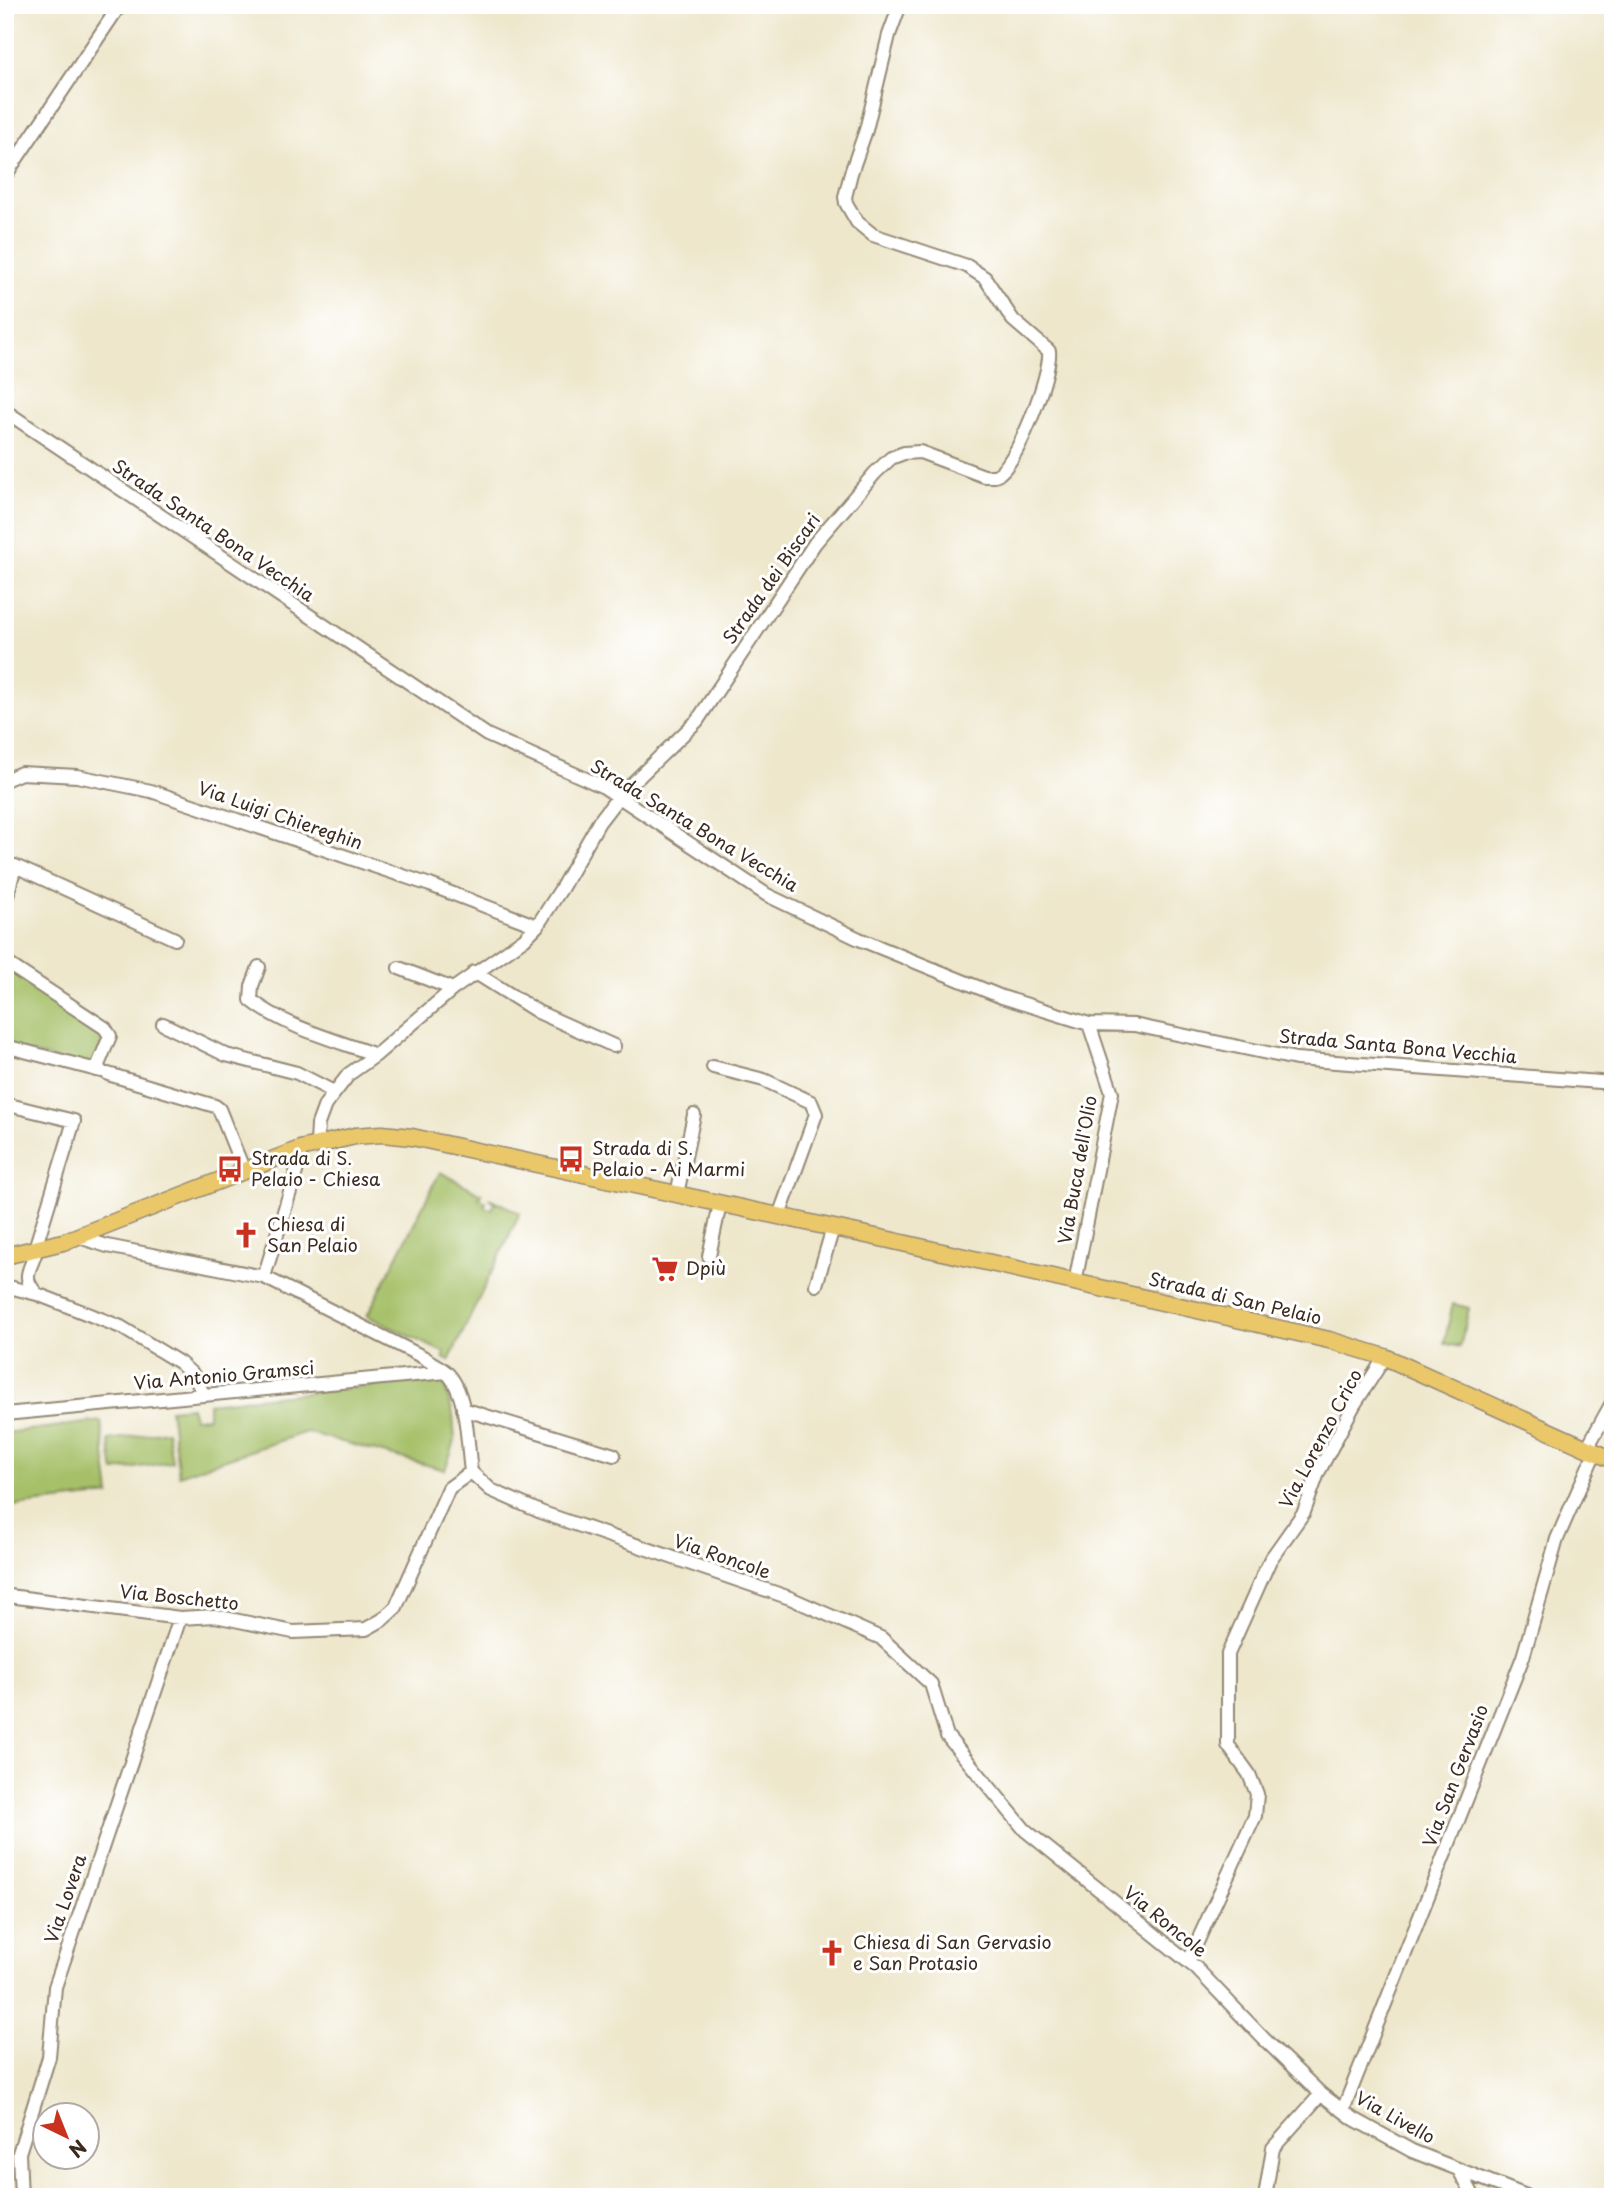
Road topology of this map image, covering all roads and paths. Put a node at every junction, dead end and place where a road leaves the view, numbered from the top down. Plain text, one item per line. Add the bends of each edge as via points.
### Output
1 (120, 5) edge
2 (900, 5) edge
3 (5, 176) edge
4 (5, 411) edge
5 (5, 780) edge
6 (619, 796) junction
7 (10, 865) edge
8 (5, 904) edge
9 (537, 926) junction
10 (176, 939) dead end
11 (5, 962) edge
12 (259, 967) dead end
13 (399, 968) dead end
14 (474, 972) junction
15 (453, 989) junction
16 (163, 1024) dead end
17 (1089, 1024) junction
18 (5, 1046) edge
19 (614, 1046) dead end
20 (376, 1055) junction
21 (713, 1067) dead end
22 (102, 1072) junction
23 (1613, 1083) edge
24 (334, 1092) junction
25 (5, 1104) edge
26 (694, 1115) dead end
27 (317, 1144) junction
28 (300, 1149) junction
29 (244, 1171) junction
30 (677, 1194) junction
31 (720, 1204) junction
32 (779, 1216) junction
33 (100, 1228) junction
34 (833, 1228) junction
35 (76, 1236) junction
36 (107, 1245) junction
37 (37, 1250) junction
38 (6, 1256) edge
39 (709, 1256) dead end
40 (264, 1277) junction
41 (28, 1281) junction
42 (1075, 1283) junction
43 (816, 1285) dead end
44 (6, 1288) edge
45 (37, 1294) junction
46 (1385, 1357) junction
47 (446, 1372) junction
48 (204, 1395) junction
49 (1613, 1401) edge
50 (463, 1409) junction
51 (5, 1414) edge
52 (1591, 1450) junction
53 (614, 1455) dead end
54 (1613, 1460) edge
55 (471, 1472) junction
56 (5, 1599) edge
57 (180, 1618) junction
58 (1188, 1962) junction
59 (1263, 2038) joint
60 (1321, 2094) junction
61 (1343, 2110) junction
62 (1459, 2170) junction
63 (20, 2197) edge
64 (1265, 2197) edge
65 (1474, 2197) edge
66 (1529, 2197) edge

1 - 3 street
2 - 6 street, Strada dei Biscari via 846,203 857,222 873,235 967,266 985,278 1013,320 1049,351 1051,361 1032,418 1003,470 995,476 920,452 891,458 815,543 697,721
4 - 6 street, Strada Santa Bona Vecchia via 476,728
5 - 9 street, Via Luigi Chiereghin via 21,773 77,775 151,791
6 - 9 street, Strada dei Biscari
6 - 17 street, Strada Santa Bona Vecchia via 767,895 859,939 1002,997
7 - 8 street
7 - 10 street
9 - 14 street, Strada dei Biscari
11 - 22 street via 105,1028 110,1036
12 - 20 street via 251,1000 259,1007
13 - 15 street
14 - 15 street, Strada dei Biscari
14 - 19 street via 538,1012
15 - 20 street, Strada dei Biscari
16 - 24 street via 226,1055 297,1073
17 - 23 street, Strada Santa Bona Vecchia via 1134,1025 1296,1059
17 - 42 street, Via Buca dell'Olio via 1112,1093
18 - 22 street
20 - 24 street, Strada dei Biscari via 349,1074
21 - 32 street via 764,1080 811,1102 816,1114
22 - 29 street via 215,1106
24 - 27 street, Strada dei Biscari via 318,1124
25 - 37 street via 74,1121
26 - 30 street
27 - 28 main road, Strada di San Pelaio
27 - 30 main road, Strada di San Pelaio via 382,1134 412,1137
28 - 29 main road, Strada di San Pelaio
28 - 40 street
29 - 33 main road, Strada di San Pelaio
30 - 31 main road, Strada di San Pelaio
31 - 32 main road, Strada di San Pelaio
31 - 39 street
32 - 34 main road, Strada di San Pelaio
33 - 35 main road, Strada di San Pelaio
33 - 36 street
34 - 42 main road, Strada di San Pelaio
34 - 43 street
35 - 36 street
35 - 37 main road, Strada di San Pelaio
36 - 40 street
37 - 38 main road, Strada di San Pelaio
37 - 41 street
38 - 41 street
40 - 47 street
41 - 45 street
42 - 46 main road, Strada di San Pelaio via 1294,1331
44 - 45 street
45 - 48 street via 121,1327 180,1363
46 - 52 main road, Strada di San Pelaio
46 - 58 street, Via Lorenzo Crico via 1354,1405 1304,1512 1270,1560 1228,1654 1228,1745 1257,1794 1255,1816
47 - 48 street, Via Antonio Gramsci
47 - 50 street
48 - 51 street, Via Antonio Gramsci
49 - 52 street, Via San Gervasio
50 - 53 street
50 - 55 street
52 - 54 main road, Strada di San Pelaio
52 - 61 street, Via San Gervasio via 1557,1539 1523,1657
55 - 57 street, Via Boschetto via 449,1488 396,1607 366,1629 293,1632 215,1616
55 - 58 street, Via Roncole via 491,1490 543,1513 790,1598 881,1639 931,1684 947,1736 1025,1830
56 - 57 street, Via Boschetto
57 - 63 street, Via Lovera via 55,1987 49,2057 19,2153
58 - 59 street, Via Roncole
59 - 60 street, Via Livello
60 - 61 street, Via Livello
60 - 64 street via 1273,2148
61 - 62 street, Via Livello via 1384,2137
62 - 65 street
62 - 66 street, Via Livello

